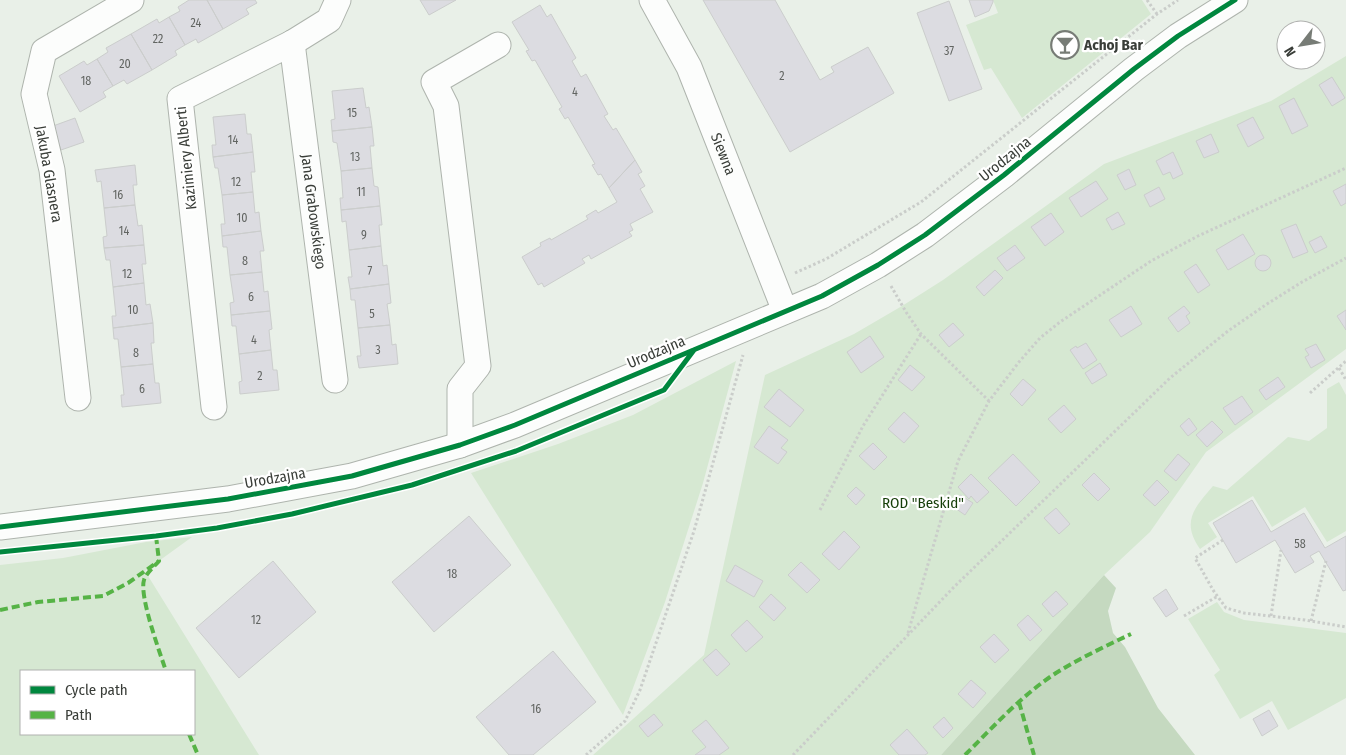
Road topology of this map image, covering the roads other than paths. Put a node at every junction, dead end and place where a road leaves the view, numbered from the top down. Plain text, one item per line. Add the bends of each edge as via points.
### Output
1 (131, 0) edge
2 (338, 0) edge
3 (652, 0) edge
4 (1235, 0) edge
5 (292, 43) junction
6 (498, 45) dead end
7 (785, 312) junction
8 (335, 380) dead end
9 (78, 398) dead end
10 (214, 407) dead end
11 (460, 445) junction
12 (0, 528) edge

1 - 9 street, Jakuba Glasnera via 44,51 34,94 52,170
2 - 5 street, Kazimiery Alberti via 329,20
3 - 7 street, Siewna via 689,67
4 - 7 street, Urodzajna via 1134,69 925,236 869,271
5 - 8 street, Jana Grabowskiego
5 - 10 street, Kazimiery Alberti via 180,99
6 - 11 street via 434,82 446,106 478,366 460,389
7 - 11 street, Urodzajna
11 - 12 street, Urodzajna via 352,476 228,499

